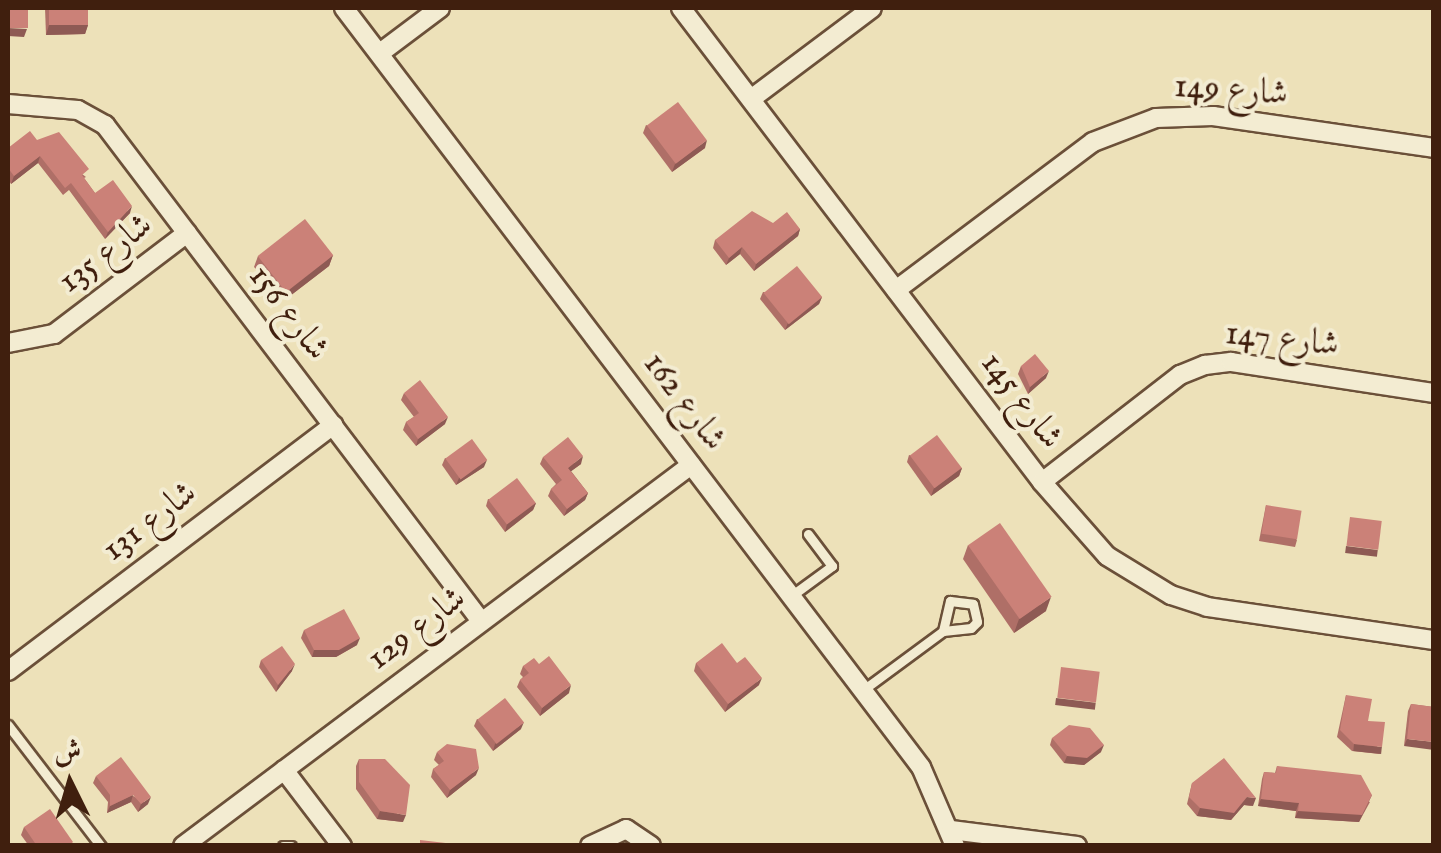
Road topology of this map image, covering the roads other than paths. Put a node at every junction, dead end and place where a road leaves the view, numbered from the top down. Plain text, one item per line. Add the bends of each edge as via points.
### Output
1 (344, 8) edge
2 (440, 8) edge
3 (681, 8) edge
4 (872, 8) edge
5 (380, 53) junction
6 (751, 99) junction
7 (8, 104) edge
8 (1434, 148) edge
9 (187, 234) junction
10 (896, 290) junction
11 (8, 344) edge
12 (1434, 393) edge
13 (332, 425) junction
14 (691, 465) junction
15 (1042, 482) junction
16 (808, 534) dead end
17 (791, 596) junction
18 (481, 621) junction
19 (944, 631) junction
20 (1434, 640) edge
21 (8, 671) edge
22 (863, 690) junction
23 (8, 725) edge
24 (284, 770) junction
25 (953, 838) edge
26 (101, 846) edge
27 (183, 846) edge
28 (342, 846) edge
29 (590, 846) edge
30 (651, 846) edge
31 (1077, 846) edge

1 - 5 street, شارع 162
2 - 5 street
3 - 6 street, شارع 145
4 - 6 street
5 - 14 street, شارع 162
6 - 10 street, شارع 145
7 - 9 street, شارع 156 via 93,116
8 - 10 street, شارع 149 via 1213,116 1156,118 1093,142
9 - 11 street, شارع 135 via 54,334
9 - 13 street, شارع 156
10 - 15 street, شارع 145
12 - 15 street, شارع 147 via 1231,362 1204,365 1180,375
13 - 18 street, شارع 156
13 - 21 street, شارع 131
14 - 17 street, شارع 162
14 - 18 street, شارع 129
15 - 20 street, شارع 145 via 1107,556 1171,595 1244,614
16 - 17 lane via 832,566
17 - 22 street, شارع 162
18 - 24 street, شارع 129
19 - 19 lane via 950,601 972,604 978,622
19 - 22 lane
22 - 25 street, شارع 162 via 921,767
23 - 26 lane
24 - 27 street, شارع 129
24 - 28 street
25 - 31 street
29 - 30 street via 626,829

